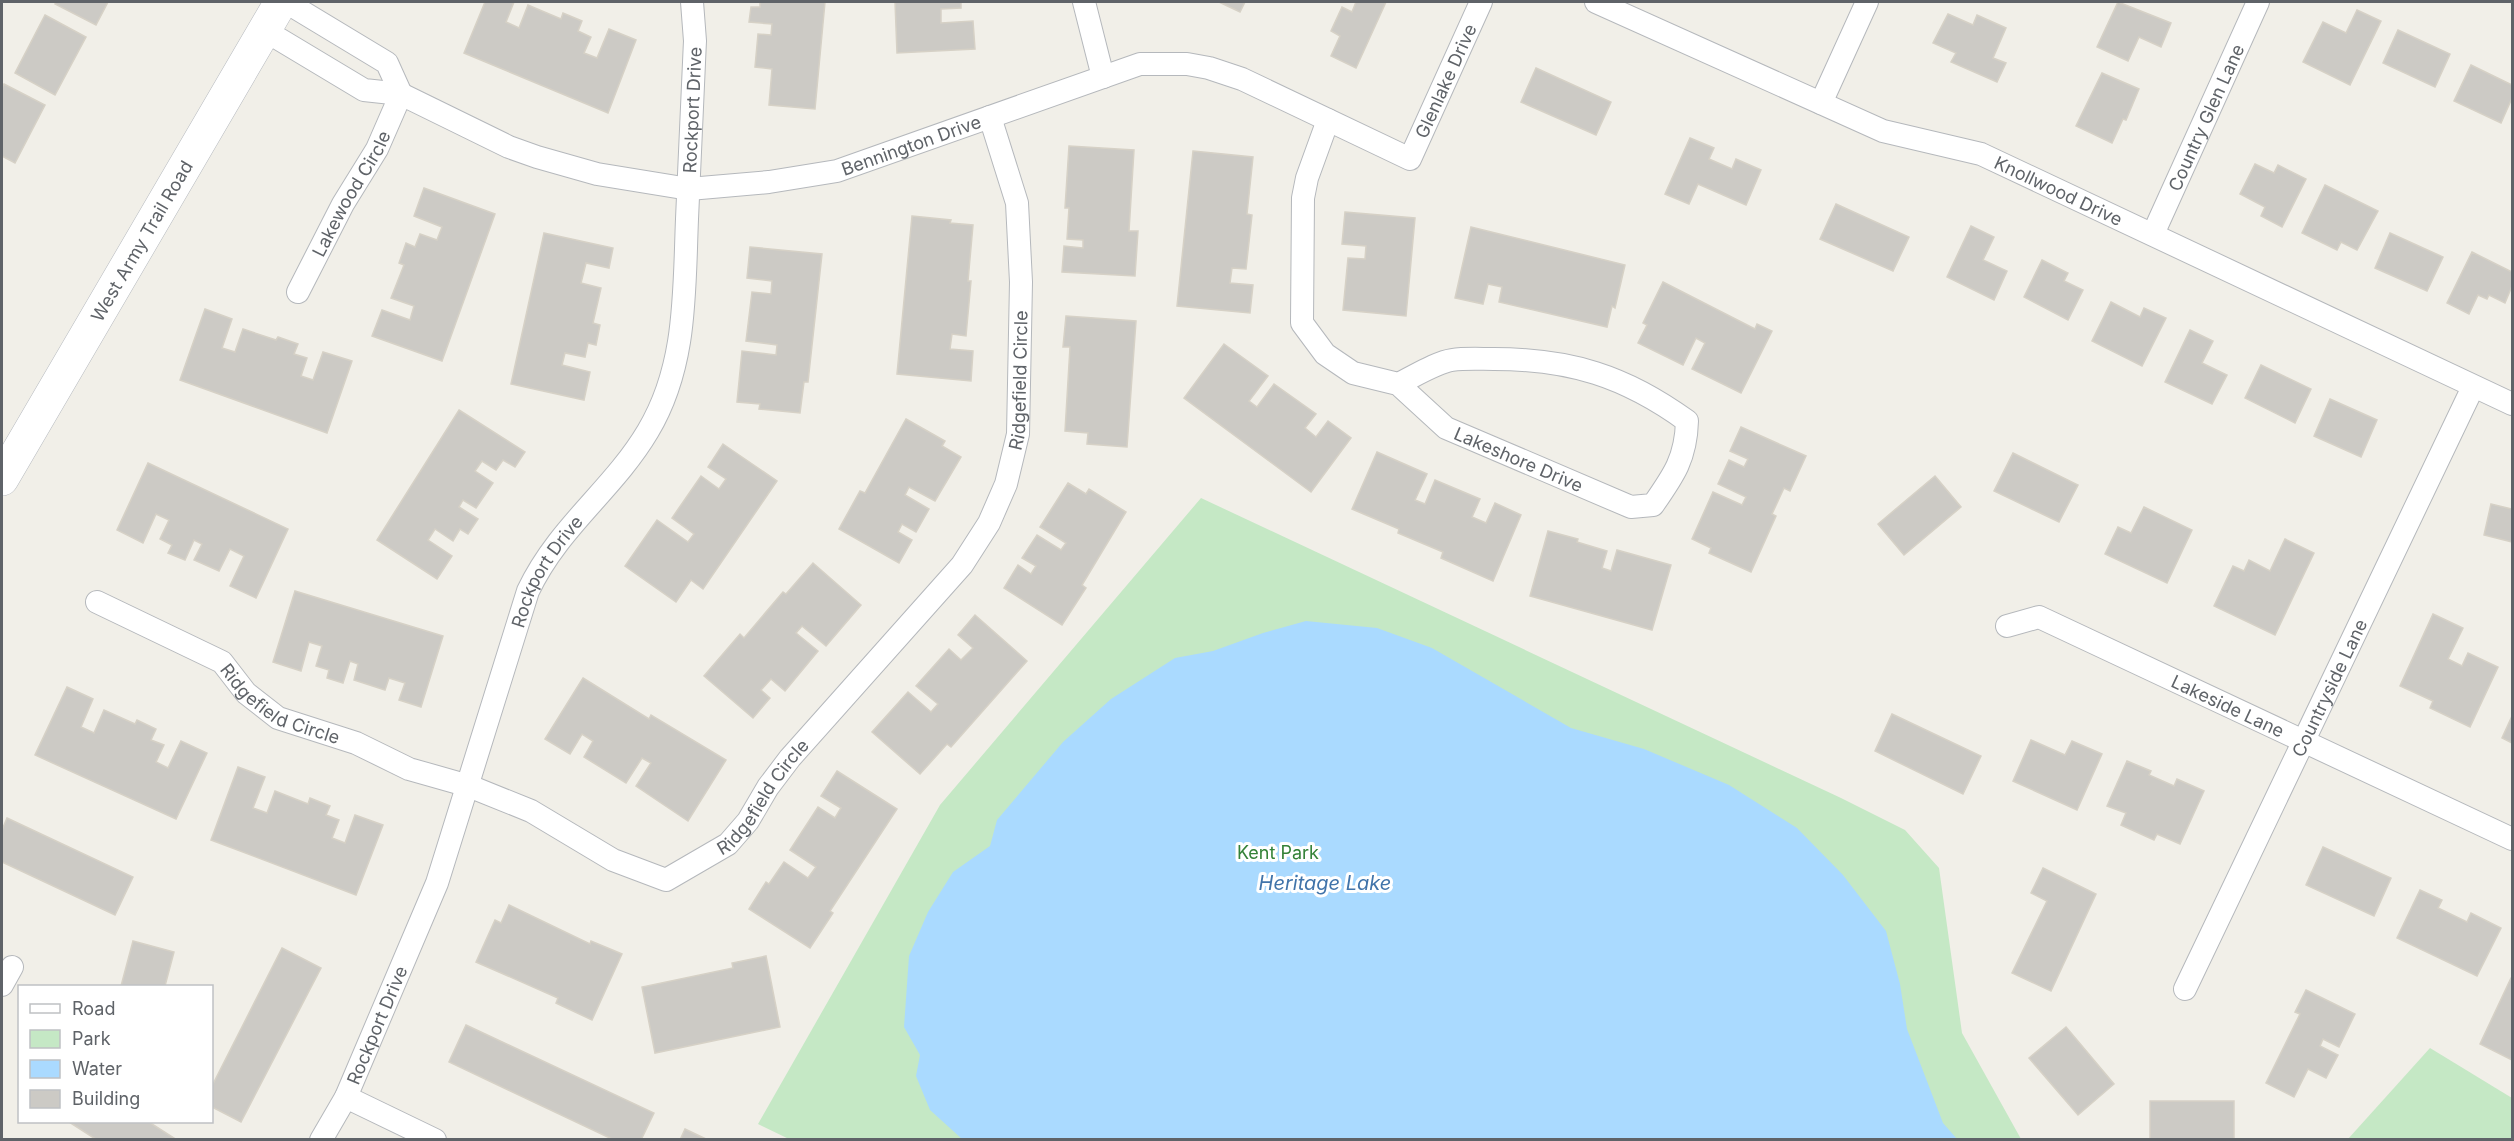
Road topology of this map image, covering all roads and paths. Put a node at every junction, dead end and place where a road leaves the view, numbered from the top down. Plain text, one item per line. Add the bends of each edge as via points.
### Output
1 (281, 2) edge
2 (286, 2) edge
3 (692, 2) edge
4 (1084, 2) edge
5 (1481, 2) edge
6 (1596, 2) edge
7 (1867, 2) edge
8 (2258, 2) edge
9 (264, 30) junction
10 (1103, 77) junction
11 (401, 94) junction
12 (1821, 103) junction
13 (990, 117) junction
14 (1328, 120) junction
15 (1410, 159) joint
16 (688, 189) junction
17 (2152, 234) junction
18 (298, 292) dead end
19 (1398, 384) junction
20 (2473, 387) junction
21 (2512, 404) edge
22 (2, 479) edge
23 (97, 602) dead end
24 (2007, 626) dead end
25 (2304, 741) junction
26 (469, 786) junction
27 (2512, 839) edge
28 (2185, 989) dead end
29 (346, 1097) junction
30 (321, 1140) edge
31 (435, 1140) edge

1 - 9 main road, West Army Trail Road
2 - 11 street via 387,63
3 - 16 street, Rockport Drive
4 - 10 street
5 - 15 street, Glenlake Drive
6 - 12 street, Knollwood Drive
7 - 12 street
8 - 17 street, Country Glen Lane
9 - 11 street, Bennington Drive via 364,90
9 - 22 main road, West Army Trail Road
10 - 13 street, Bennington Drive
10 - 14 street, Bennington Drive via 1140,64 1209,68 1242,79
11 - 16 street, Bennington Drive via 537,158 597,174
11 - 18 street, Lakewood Circle via 377,149 343,204
12 - 17 street, Knollwood Drive via 1883,131 1982,154
13 - 16 street, Bennington Drive via 837,171
13 - 26 street, Ridgefield Circle via 1017,203 1018,434 1006,484 989,524 962,565 790,758 729,844 666,880 613,860 531,811
14 - 15 street, Bennington Drive
14 - 19 street via 1303,198 1302,323 1316,345 1340,366
16 - 26 street, Rockport Drive via 681,338 667,394 648,432 625,464 562,534 537,573 520,613
17 - 20 street, Knollwood Drive
19 - 19 street, Lakeshore Drive via 1451,360 1561,363 1599,373 1669,408 1686,421 1686,444 1677,471 1653,505 1631,507 1446,428
20 - 21 street, Knollwood Drive
20 - 25 street, Countryside Lane
23 - 26 street, Ridgefield Circle via 222,662 246,693 278,718 356,743 409,769
24 - 25 street, Lakeside Lane via 2040,617
25 - 27 street, Lakeside Lane
25 - 28 street, Countryside Lane
26 - 29 street, Rockport Drive via 437,884
29 - 30 street, Rockport Drive
29 - 31 street

